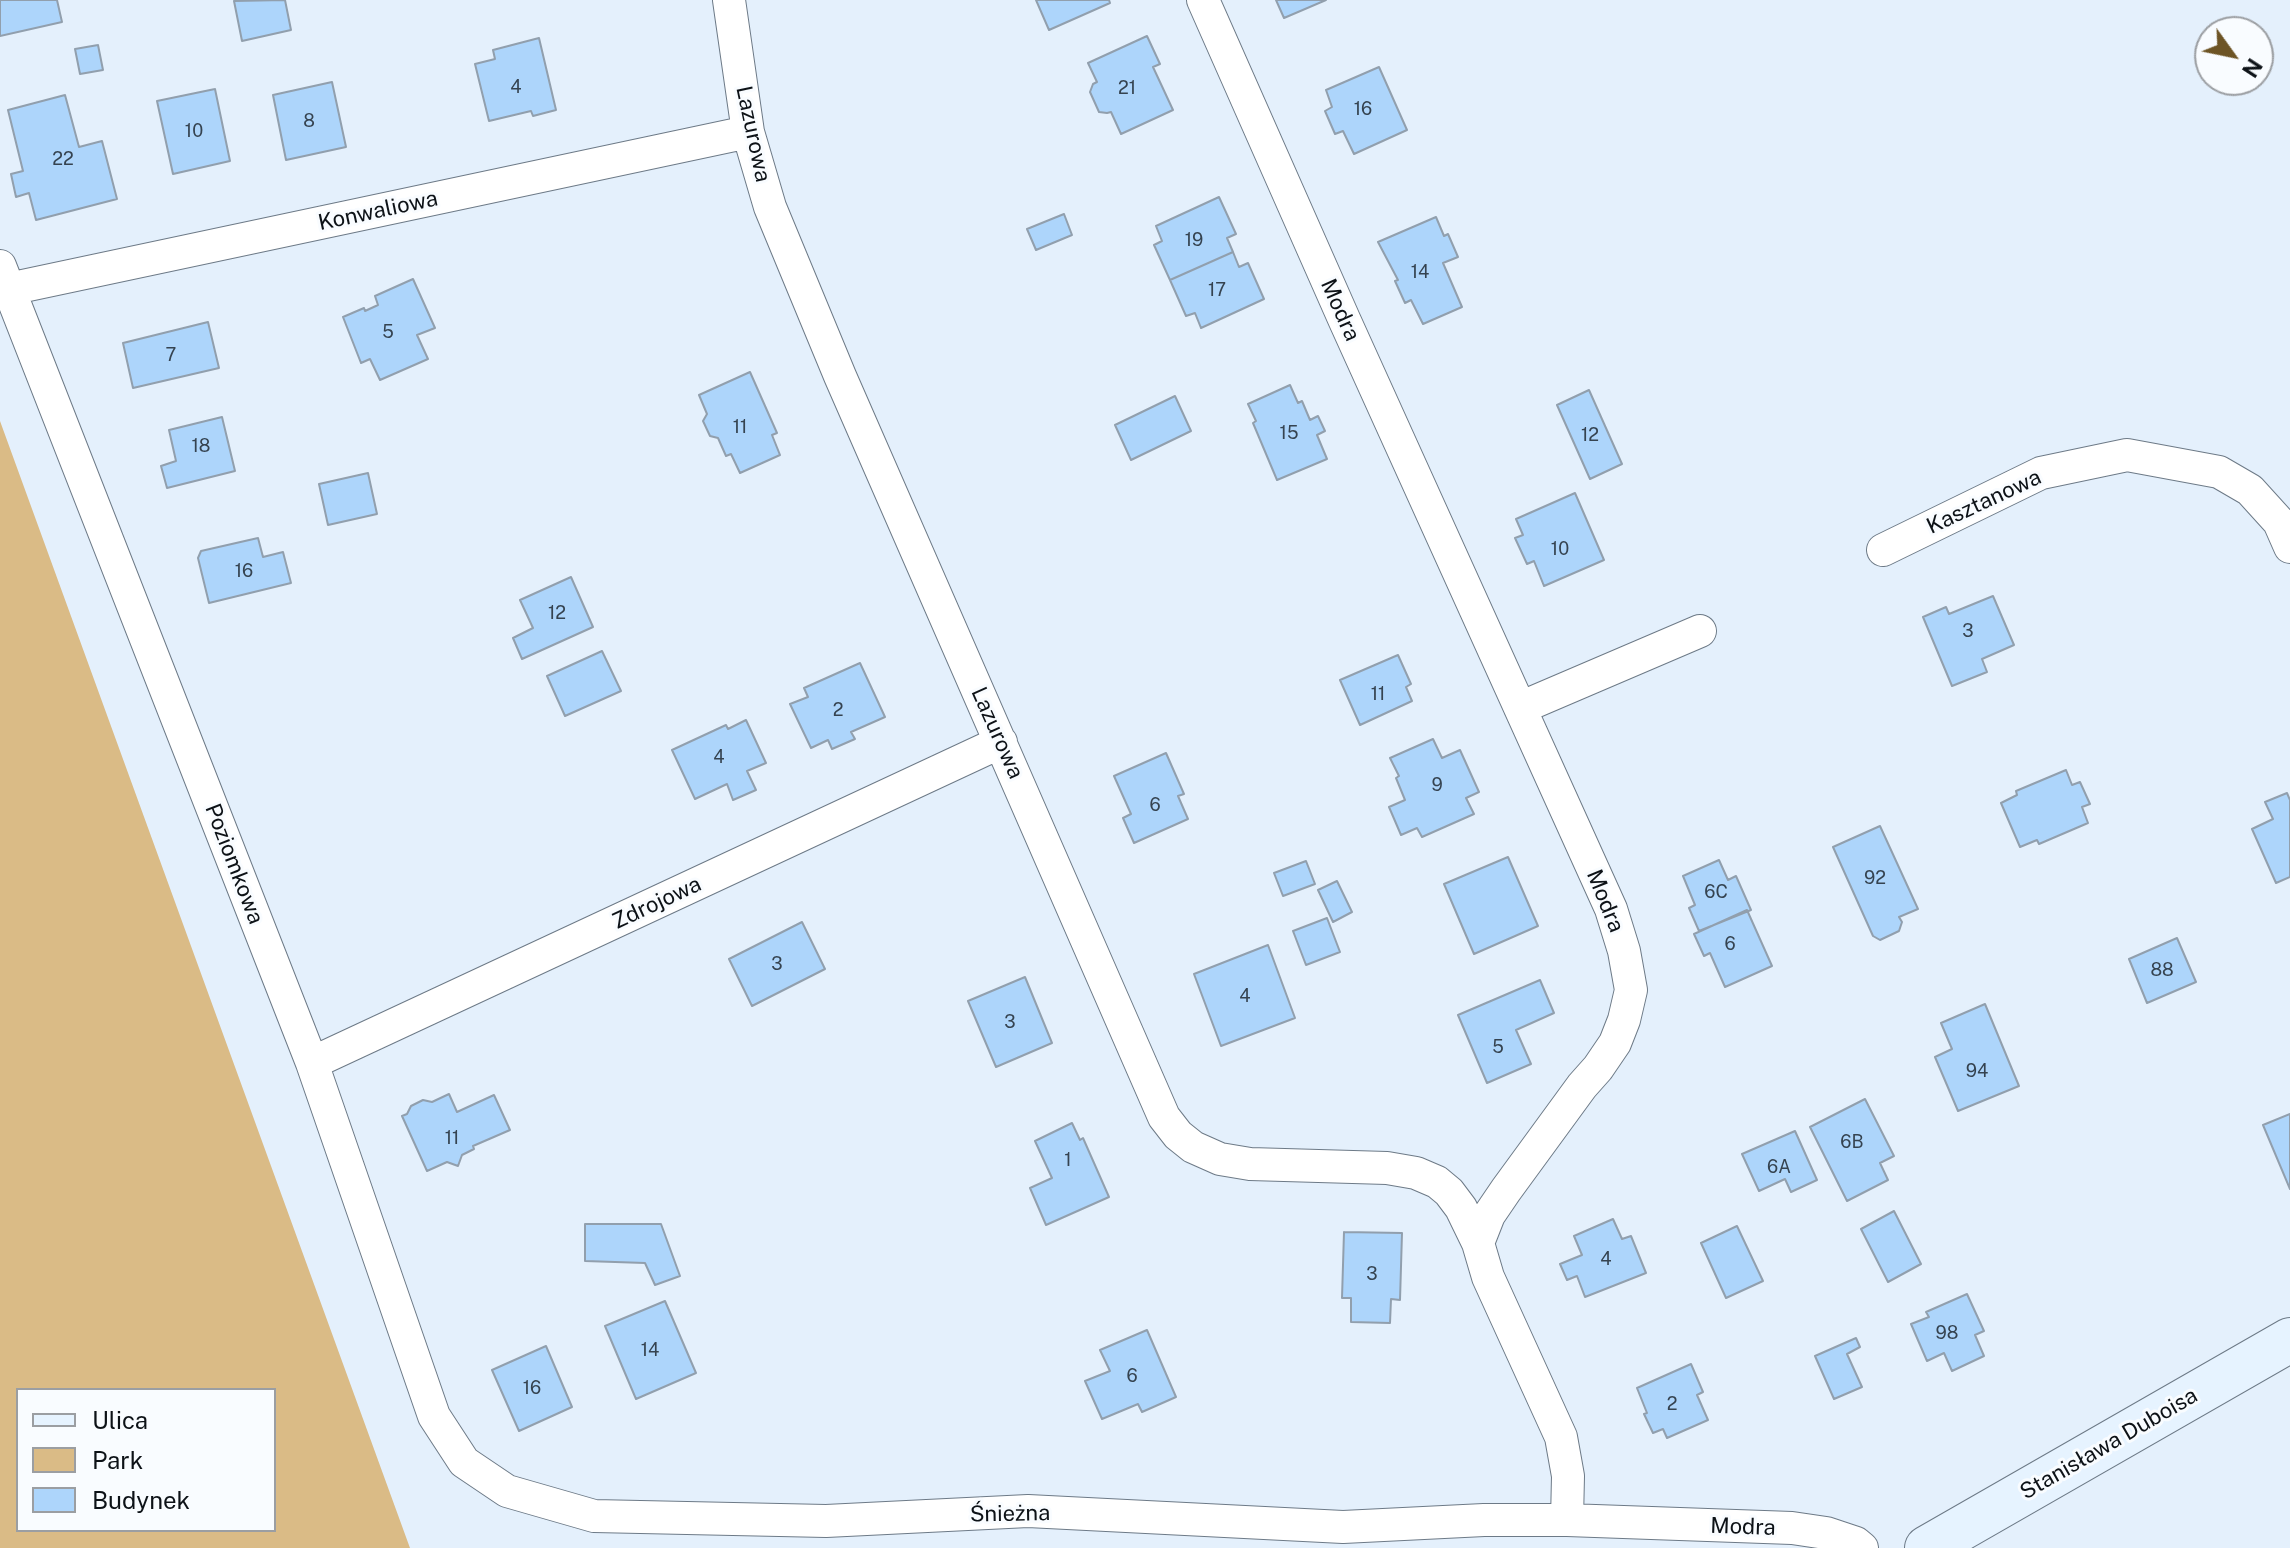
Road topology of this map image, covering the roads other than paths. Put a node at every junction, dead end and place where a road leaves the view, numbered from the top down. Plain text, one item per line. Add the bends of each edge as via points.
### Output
1 (729, 0) edge
2 (1203, 0) edge
3 (748, 132) junction
4 (4, 278) edge
5 (2290, 547) edge
6 (1883, 550) dead end
7 (1700, 631) dead end
8 (1520, 708) junction
9 (1001, 742) junction
10 (312, 1063) junction
11 (1478, 1243) junction
12 (2290, 1340) edge
13 (464, 1462) joint
14 (1567, 1520) junction
15 (1862, 1548) edge
16 (1927, 1548) edge

1 - 3 street, Lazurowa
2 - 8 street, Modra
3 - 4 street, Konwaliowa
3 - 9 street, Lazurowa via 770,207 822,333
4 - 10 street, Poziomkowa
5 - 6 street, Kasztanowa via 2279,522 2250,490 2219,472 2127,455 2041,473
7 - 8 street
8 - 11 street, Modra via 1611,909 1631,990 1615,1043 1489,1215
9 - 10 street, Zdrojowa
9 - 11 street, Lazurowa via 1164,1117 1178,1135 1207,1154 1250,1164 1416,1173 1449,1192
10 - 13 street, Poziomkowa via 434,1416
11 - 14 street via 1488,1277 1561,1437 1568,1476
12 - 16 street, Stanisława Duboisa
13 - 14 street, Śnieżna via 507,1491 594,1516 826,1521 1028,1511 1343,1527
14 - 15 street, Modra via 1792,1528 1826,1533

